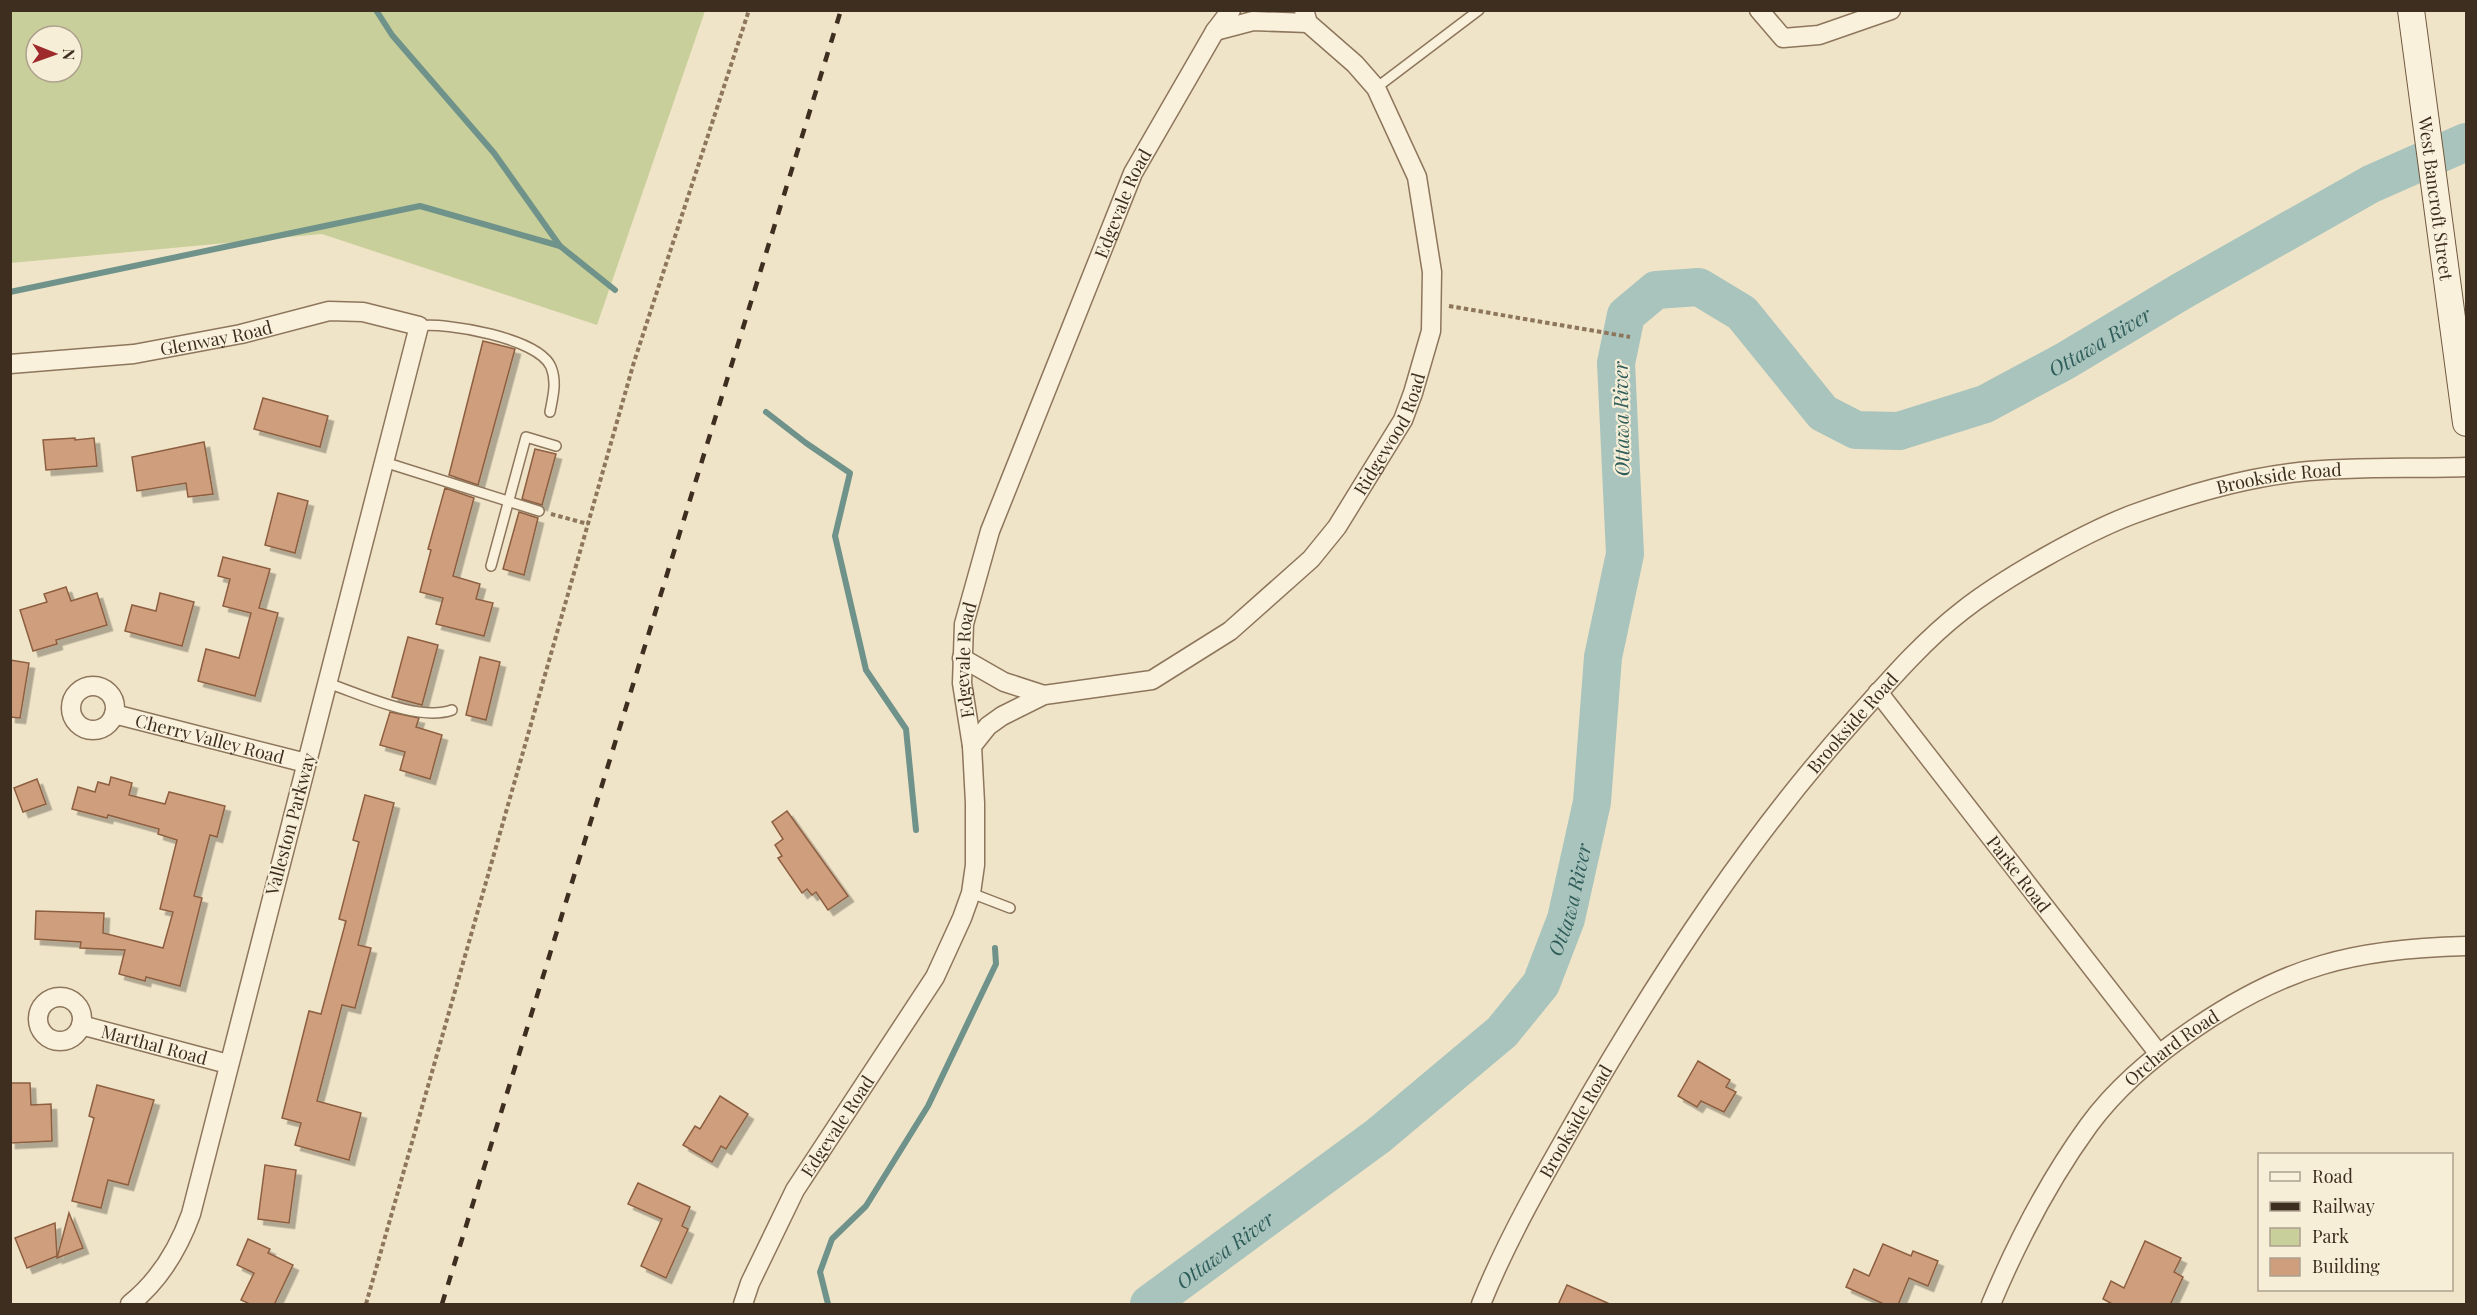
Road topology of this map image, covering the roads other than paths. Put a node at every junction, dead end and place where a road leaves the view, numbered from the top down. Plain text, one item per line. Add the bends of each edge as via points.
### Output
1 (1231, 10) edge
2 (1479, 10) edge
3 (1759, 10) edge
4 (1892, 10) edge
5 (2411, 10) edge
6 (1306, 17) edge
7 (1215, 31) junction
8 (1376, 88) junction
9 (419, 326) junction
10 (10, 364) edge
11 (550, 412) dead end
12 (2466, 423) edge
13 (556, 446) dead end
14 (384, 462) junction
15 (2466, 467) edge
16 (508, 501) junction
17 (539, 511) road end
18 (490, 566) dead end
19 (962, 658) junction
20 (327, 682) junction
21 (1878, 692) junction
22 (1044, 695) junction
23 (452, 710) dead end
24 (114, 714) dead end
25 (972, 746) junction
26 (306, 763) junction
27 (971, 892) junction
28 (1010, 908) dead end
29 (2466, 946) edge
30 (81, 1025) dead end
31 (2159, 1054) junction
32 (228, 1064) junction
33 (130, 1305) edge
34 (743, 1305) edge
35 (1481, 1305) edge
36 (1991, 1305) edge

1 - 7 street, Edgevale Road
2 - 8 lane
3 - 4 street via 1783,38 1819,35
5 - 12 main road, West Bancroft Street
6 - 7 street, Ridgewood Road via 1253,21
6 - 8 street, Ridgewood Road
7 - 19 street, Edgevale Road via 1133,173 1025,439 987,541 964,624
8 - 22 street, Ridgewood Road via 1417,177 1432,272 1431,331 1402,420 1337,527 1311,559 1230,631 1152,680
9 - 10 street, Glenway Road via 363,312 329,311 144,353
9 - 11 lane via 434,324 516,341 535,349 550,364 555,381
9 - 14 street, Valleston Parkway
13 - 16 lane via 526,437
14 - 16 lane
14 - 20 street, Valleston Parkway
15 - 21 street, Brookside Road via 2300,472 2235,483 2127,517 2058,552 1963,610
16 - 17 lane
16 - 18 lane
19 - 22 street, Ridgewood Road via 1004,682
19 - 25 street, Edgevale Road
20 - 23 lane via 413,712 441,714
20 - 26 street, Valleston Parkway
21 - 31 street, Parke Road
21 - 35 street, Brookside Road via 1813,766 1745,855 1650,995 1552,1161
22 - 25 street, Ridgewood Road via 1002,716
24 - 26 street, Cherry Valley Road
25 - 27 street, Edgevale Road via 975,865
26 - 32 street, Valleston Parkway
27 - 28 lane
27 - 34 street, Edgevale Road via 935,977 795,1190
29 - 31 street, Orchard Road via 2322,965 2245,997
30 - 32 street, Marthal Road
31 - 36 street, Orchard Road via 2089,1125 2045,1193
32 - 33 street, Valleston Parkway via 183,1237 157,1277

